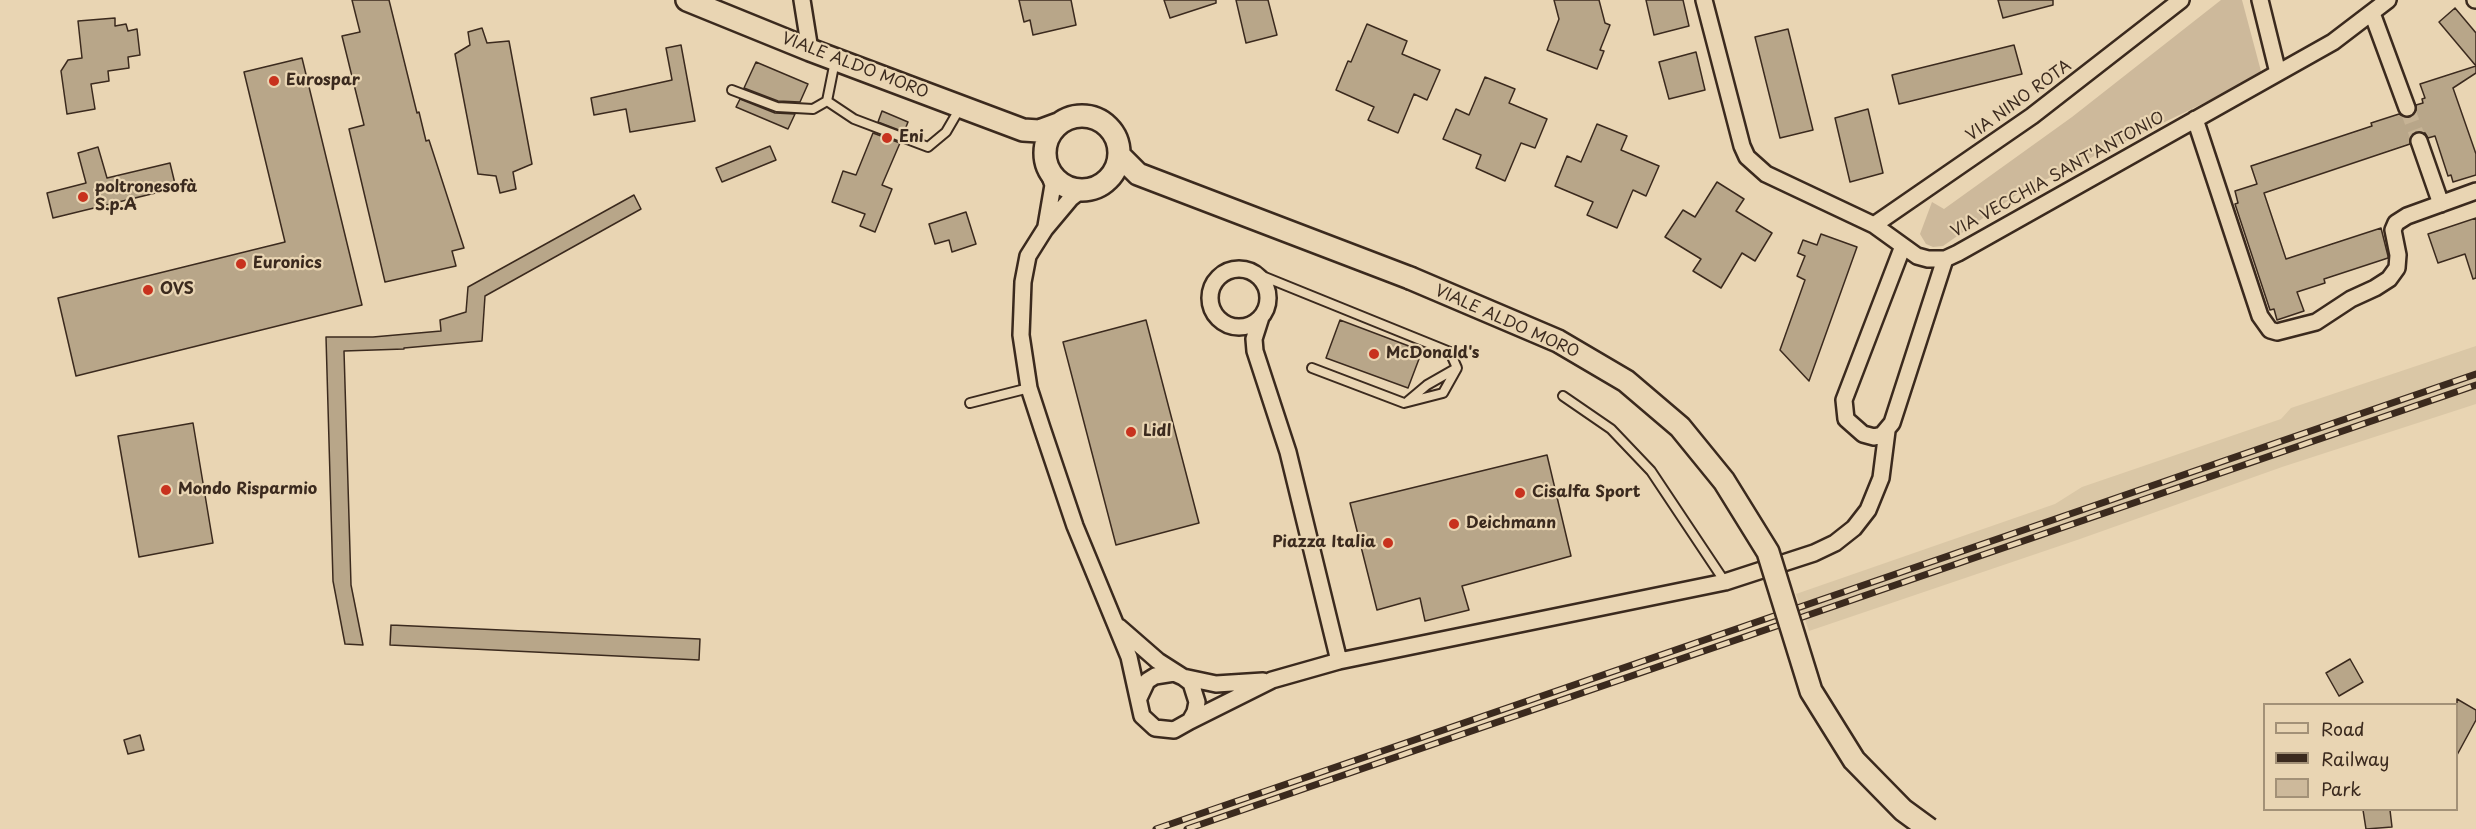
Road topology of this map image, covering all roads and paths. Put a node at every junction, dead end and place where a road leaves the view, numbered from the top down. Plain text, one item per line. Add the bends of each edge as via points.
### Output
1 (687, 0) edge
2 (802, 0) edge
3 (1704, 0) edge
4 (2181, 0) edge
5 (2260, 0) edge
6 (2388, 0) edge
7 (2372, 13) junction
8 (810, 50) junction
9 (836, 60) junction
10 (2278, 73) junction
11 (732, 90) dead end
12 (827, 101) junction
13 (961, 107) junction
14 (2407, 108) tunnel mouth
15 (2195, 119) junction
16 (1058, 124) junction
17 (1023, 130) junction
18 (2419, 141) tunnel mouth
19 (1119, 154) junction
20 (1046, 165) junction
21 (1138, 174) junction
22 (1111, 177) junction
23 (1080, 191) junction
24 (2476, 191) edge
25 (2441, 204) junction
26 (1874, 225) junction
27 (1045, 229) junction
28 (1903, 246) junction
29 (1945, 259) junction
30 (1255, 273) junction
31 (1261, 317) junction
32 (1230, 326) junction
33 (1255, 351) junction
34 (1312, 368) dead end
35 (1457, 368) junction
36 (1029, 388) junction
37 (1563, 396) dead end
38 (970, 403) dead end
39 (1404, 403) junction
40 (1887, 431) junction
41 (1725, 582) junction
42 (1114, 622) junction
43 (1339, 661) junction
44 (1183, 677) junction
45 (1272, 680) junction
46 (1139, 698) junction
47 (1190, 721) junction
48 (1929, 829) edge

1 - 8 main road, VIALE ALDO MORO
2 - 8 street
3 - 26 street via 1748,157 1766,174
4 - 26 street, VIA NINO ROTA via 2032,116
5 - 10 street
6 - 7 street, VIA VECCHIA SANT'ANTONIO
7 - 10 street, VIA VECCHIA SANT'ANTONIO via 2333,42
7 - 14 street
8 - 9 main road, VIALE ALDO MORO
9 - 12 lane
9 - 13 main road, VIALE ALDO MORO
10 - 15 street, VIA VECCHIA SANT'ANTONIO
11 - 12 lane via 777,107 813,109
12 - 13 lane via 854,119 928,147 946,132
13 - 17 main road, VIALE ALDO MORO
15 - 25 street via 2260,316 2277,333 2316,322 2389,279 2397,268 2393,230 2396,223
15 - 29 street, VIA VECCHIA SANT'ANTONIO
16 - 17 main road, VIALE ALDO MORO via 1039,131
16 - 19 main road, VIALE ALDO MORO via 1070,118 1095,118 1113,132
16 - 20 main road via 1045,146
17 - 20 main road via 1034,141
18 - 25 street
19 - 21 main road, VIALE ALDO MORO
19 - 22 main road
20 - 23 main road via 1056,181
20 - 27 street via 1053,185
21 - 22 main road, VIALE ALDO MORO
21 - 48 main road, VIALE ALDO MORO, bridge via 1410,278 1558,341 1626,381 1680,427 1724,481 1768,552 1811,691 1854,760 1903,810
22 - 23 main road, VIALE ALDO MORO via 1092,190
23 - 27 street
24 - 25 street
26 - 28 street
27 - 36 street via 1028,256 1023,282 1021,335
28 - 29 street via 1917,256
28 - 40 street via 1844,400 1846,419 1863,434 1874,437
29 - 40 street, VIA VECCHIA SANT'ANTONIO
30 - 31 street via 1267,289 1267,309
30 - 32 street via 1235,269 1213,285 1210,303 1219,319
30 - 35 lane via 1450,352
31 - 32 street via 1245,327
31 - 33 street via 1254,339
32 - 33 street
33 - 43 street via 1288,452
34 - 39 lane
35 - 39 lane
35 - 39 lane via 1443,393
36 - 38 lane
36 - 42 street via 1075,526
37 - 41 lane via 1611,429 1651,471
40 - 41 street, VIA VECCHIA SANT'ANTONIO via 1881,478 1868,510 1854,528 1814,553
41 - 43 street, VIA VECCHIA SANT'ANTONIO
42 - 44 street via 1158,661
42 - 46 street via 1129,657
43 - 45 street, VIA VECCHIA SANT'ANTONIO
44 - 45 street via 1216,684
44 - 46 street via 1174,673 1155,676 1147,681
44 - 47 street via 1191,683 1197,702
45 - 47 street
46 - 47 street via 1142,716 1155,728 1174,730

